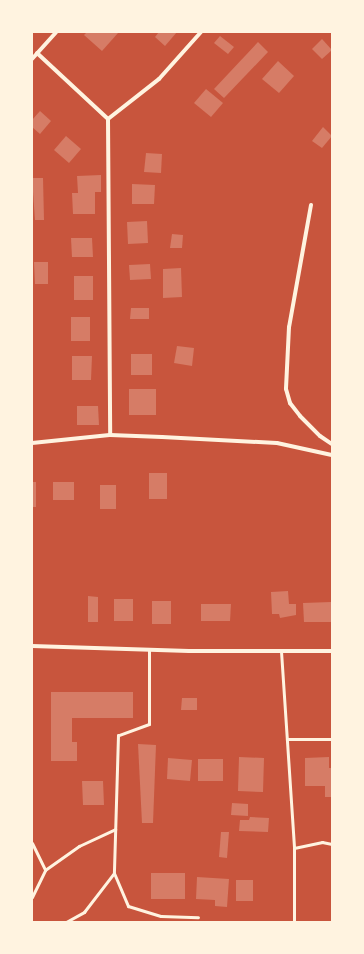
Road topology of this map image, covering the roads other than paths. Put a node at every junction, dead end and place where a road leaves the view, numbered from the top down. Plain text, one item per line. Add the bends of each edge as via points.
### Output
1 (56, 32) edge
2 (201, 32) edge
3 (37, 53) junction
4 (32, 59) edge
5 (108, 120) junction
6 (311, 205) dead end
7 (110, 436) junction
8 (32, 443) edge
9 (332, 444) edge
10 (332, 455) edge
11 (32, 646) edge
12 (149, 650) junction
13 (281, 651) junction
14 (332, 651) edge
15 (332, 738) edge
16 (287, 739) junction
17 (115, 829) junction
18 (32, 843) edge
19 (332, 844) edge
20 (294, 848) junction
21 (45, 870) junction
22 (114, 873) junction
23 (32, 897) edge
24 (198, 917) dead end
25 (66, 922) edge
26 (294, 922) edge

1 - 3 street
2 - 5 street via 159,79
3 - 4 street
3 - 5 street
5 - 7 street
6 - 9 street via 289,327 286,389 290,403 300,416
7 - 8 street
7 - 10 street via 278,443
11 - 12 street
12 - 13 street
12 - 17 lane via 149,724 118,735
13 - 14 street
13 - 16 lane
15 - 16 lane
16 - 20 lane
17 - 21 lane via 79,846
17 - 22 lane
18 - 21 lane
19 - 20 lane via 322,842
20 - 26 lane
21 - 23 lane
22 - 24 lane via 128,906 161,916
22 - 25 lane via 84,912

